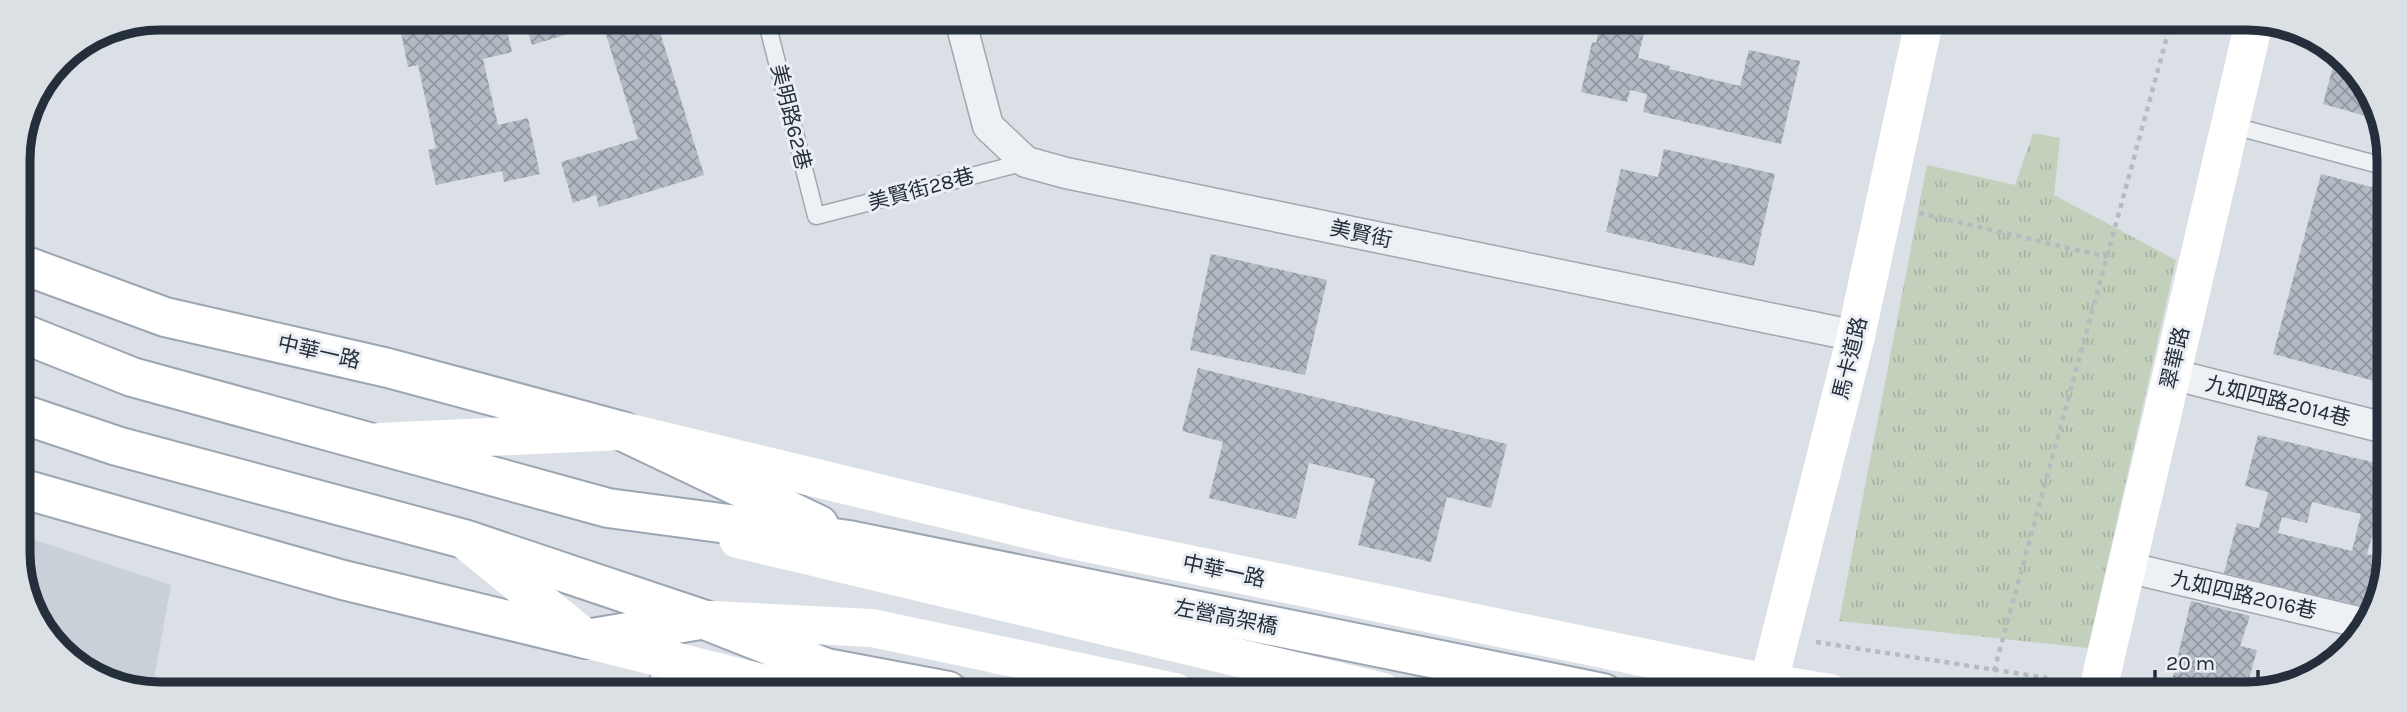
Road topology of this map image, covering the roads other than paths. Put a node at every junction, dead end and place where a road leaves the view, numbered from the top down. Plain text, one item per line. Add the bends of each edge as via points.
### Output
1 (769, 30) edge
2 (963, 30) edge
3 (1922, 30) edge
4 (2252, 30) edge
5 (2230, 125) junction
6 (1026, 162) junction
7 (2377, 164) edge
8 (816, 216) joint
9 (30, 267) edge
10 (1856, 335) junction
11 (30, 336) edge
12 (2171, 374) junction
13 (30, 417) edge
14 (2377, 426) edge
15 (622, 431) junction
16 (370, 442) junction
17 (30, 491) edge
18 (608, 508) junction
19 (464, 539) junction
20 (849, 540) junction
21 (2126, 567) junction
22 (705, 620) junction
23 (2357, 621) edge
24 (586, 639) junction
25 (668, 676) edge
26 (718, 682) edge
27 (900, 682) edge
28 (1128, 682) edge
29 (1341, 682) edge
30 (1549, 682) edge
31 (1739, 682) edge
32 (1769, 682) edge
33 (2100, 682) edge

1 - 8 lane, 美明路62巷
2 - 6 street, 美賢街 via 988,126
3 - 10 street, 馬卡道路
4 - 5 street, 翠華路
5 - 7 lane
5 - 12 street, 翠華路
6 - 8 lane, 美賢街28巷
6 - 10 street, 美賢街
9 - 15 street, 中華一路 via 165,317 388,368
10 - 32 street, 馬卡道路
11 - 16 street, 中華一路 via 132,377
12 - 14 street, 九如四路2014巷
12 - 21 street, 翠華路
13 - 19 street via 117,446
15 - 16 street, 中華一路
15 - 20 street, 中華一路
15 - 31 street, 中華一路 via 1072,540
16 - 18 street, 中華一路
17 - 24 street via 343,580
18 - 20 street, 中華一路
18 - 29 street, 中華一路
19 - 22 street
19 - 24 street
20 - 30 street, 左營高架橋
21 - 23 street, 九如四路2016巷
21 - 33 street, 翠華路
22 - 24 street
22 - 27 street via 825,668
22 - 28 street via 872,628
24 - 25 street
25 - 26 street

